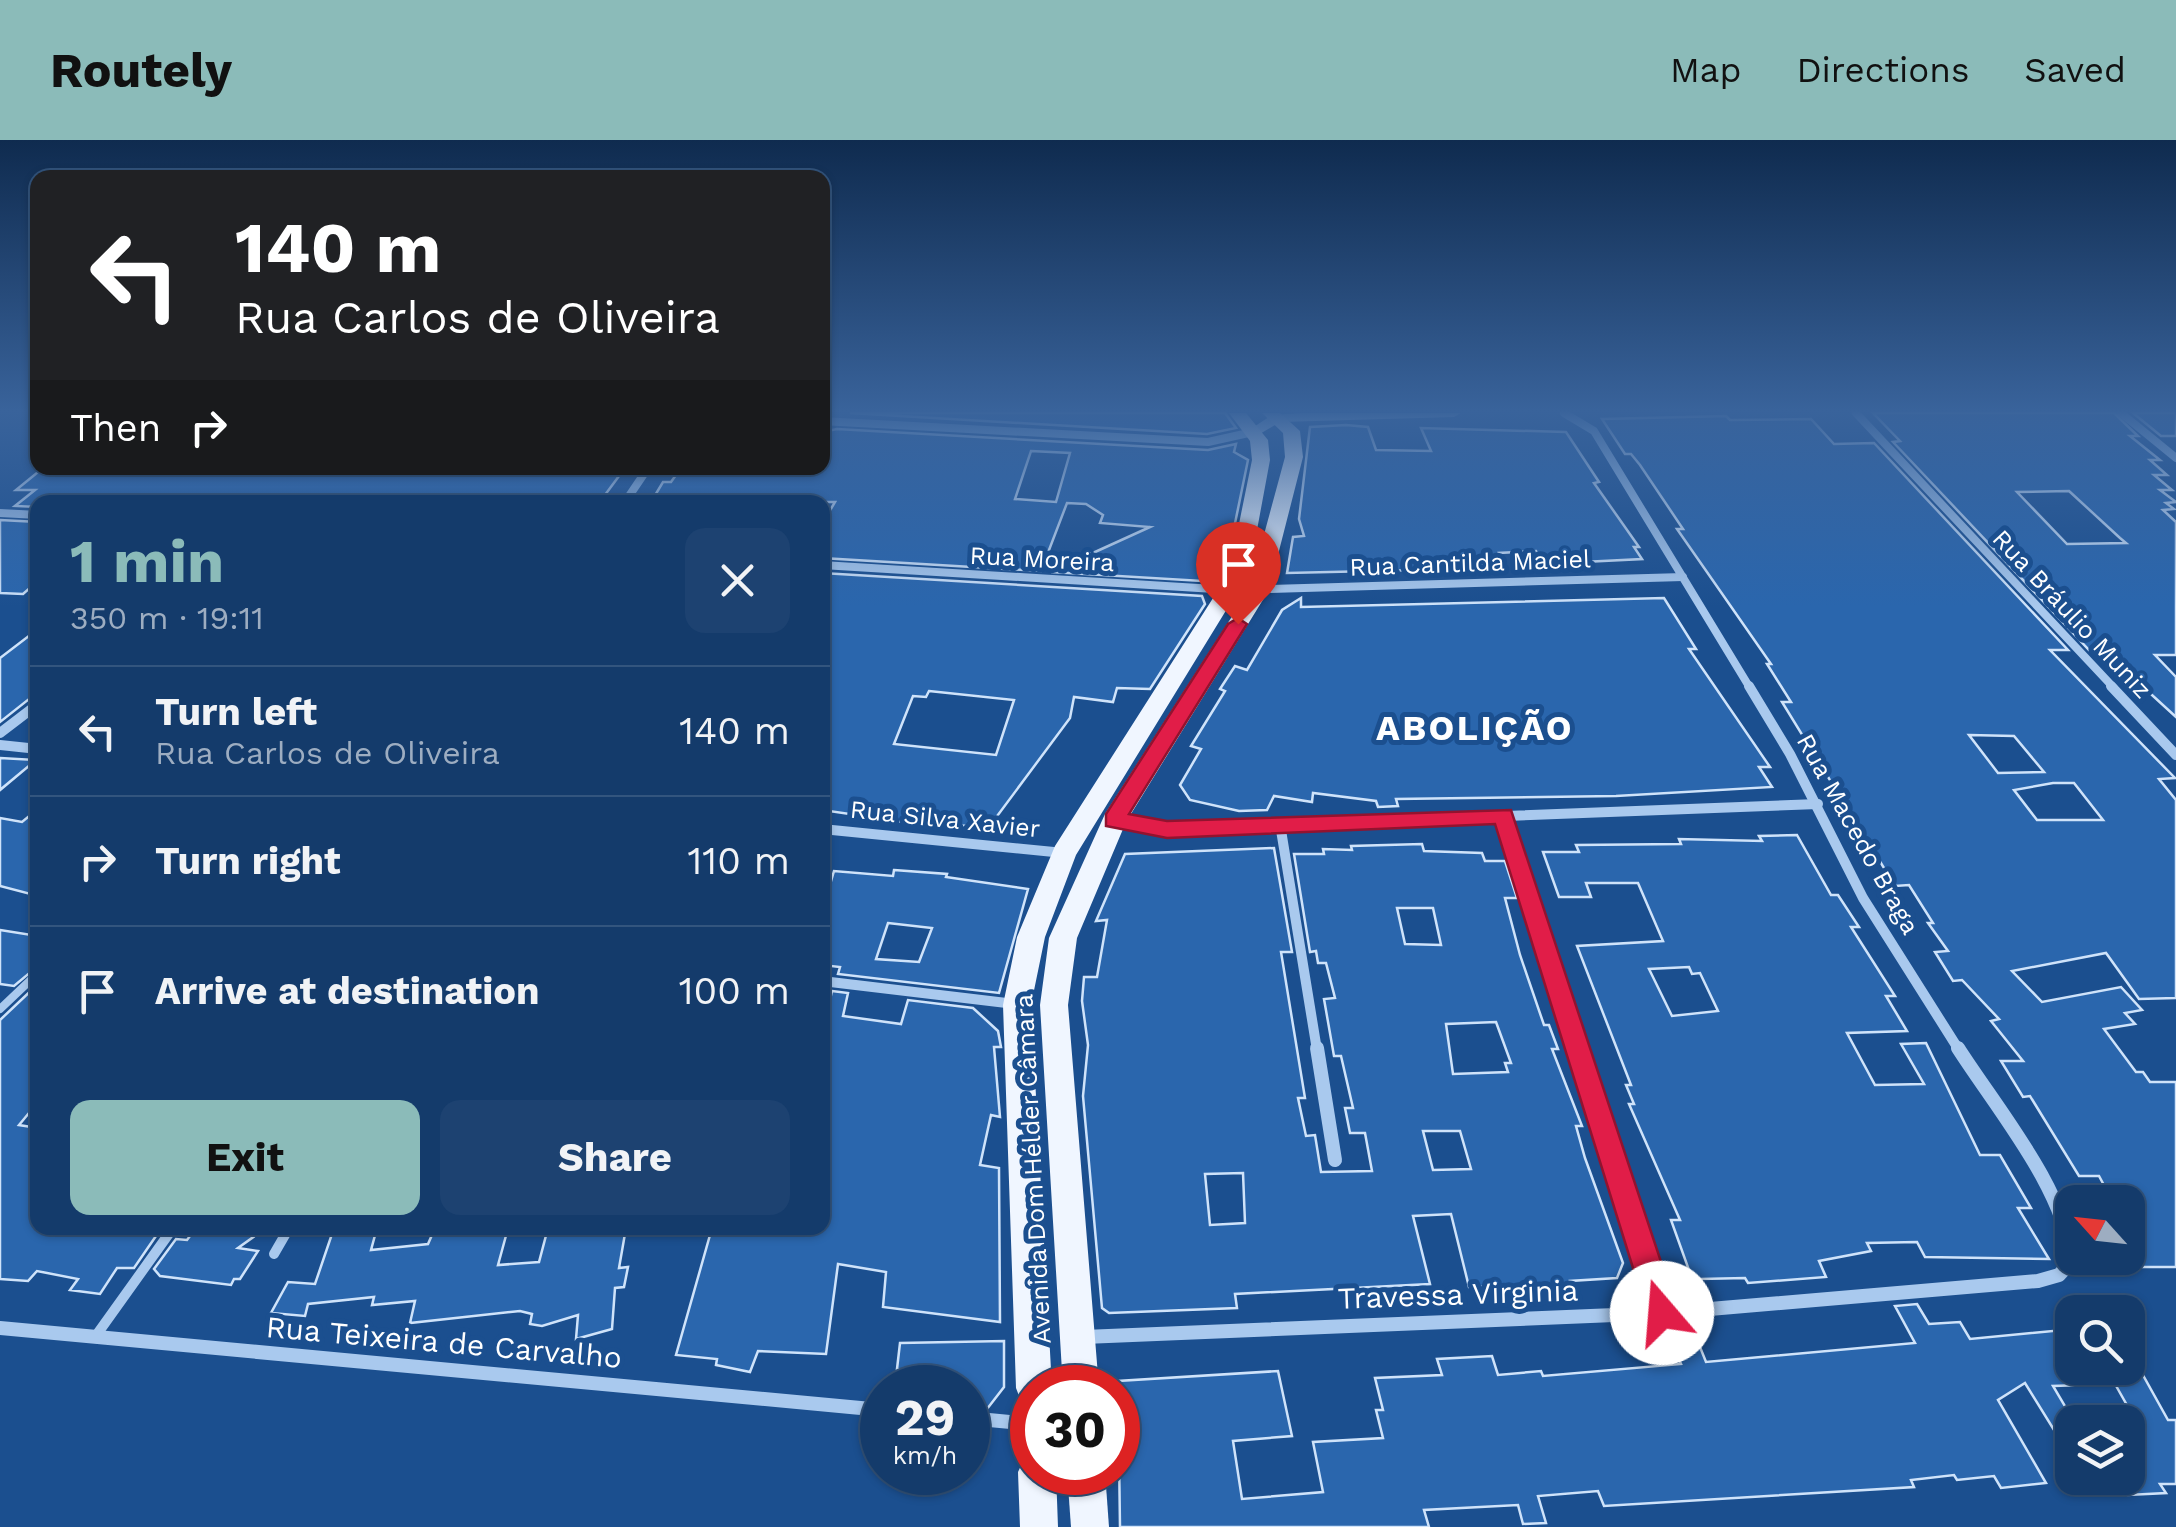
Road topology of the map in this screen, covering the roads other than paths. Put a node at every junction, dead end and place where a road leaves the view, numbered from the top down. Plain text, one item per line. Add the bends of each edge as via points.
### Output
1 (1260, 478) edge
2 (1287, 478) edge
3 (1622, 478) edge
4 (1917, 478) edge
5 (0, 513) edge
6 (30, 515) edge
7 (830, 565) edge
8 (1683, 577) junction
9 (1245, 590) junction
10 (30, 710) edge
11 (0, 733) edge
12 (0, 745) edge
13 (30, 747) edge
14 (2176, 755) edge
15 (1818, 804) junction
16 (1504, 816) junction
17 (1114, 820) junction
18 (1280, 824) junction
19 (830, 830) edge
20 (1064, 853) junction
21 (30, 981) edge
22 (830, 983) edge
23 (1016, 1004) junction
24 (0, 1010) edge
25 (1335, 1160) dead end
26 (2055, 1201) edge
27 (168, 1235) edge
28 (286, 1235) edge
29 (274, 1254) dead end
30 (2059, 1275) edge
31 (1662, 1313) junction
32 (0, 1328) edge
33 (95, 1337) junction
34 (1078, 1337) junction
35 (1033, 1365) edge
36 (1080, 1365) edge
37 (860, 1408) edge
38 (1038, 1495) edge
39 (1088, 1495) edge
40 (1039, 1527) edge
41 (1090, 1527) edge

1 - 9 main road, Avenida Dom Hélder Câmara
2 - 9 main road, Avenida Dom Hélder Câmara
3 - 8 street, Rua Macedo Braga
4 - 14 street, Rua Bráulio Muniz
5 - 6 street
7 - 9 street, Rua Moreira
8 - 9 street, Rua Cantilda Maciel
8 - 15 street, Rua Macedo Braga
9 - 17 main road, Avenida Dom Hélder Câmara
9 - 20 main road, Avenida Dom Hélder Câmara
10 - 11 street
12 - 13 street
15 - 16 street
15 - 26 street, Rua Macedo Braga via 1863,898
16 - 18 street
16 - 31 street
17 - 18 street via 1167,829
17 - 34 main road, Avenida Dom Hélder Câmara via 1063,938 1054,1005
18 - 25 street
19 - 20 street, Rua Silva Xavier
20 - 23 main road, Avenida Dom Hélder Câmara via 1031,937
21 - 24 lane
22 - 23 street
23 - 35 main road, Avenida Dom Hélder Câmara
27 - 33 lane
28 - 29 lane
30 - 31 street, Travessa Virginia
31 - 34 street, Travessa Virginia
32 - 33 street, Rua Teixeira de Carvalho
33 - 37 street, Rua Teixeira de Carvalho
34 - 36 main road, Avenida Dom Hélder Câmara
38 - 40 main road
39 - 41 main road

